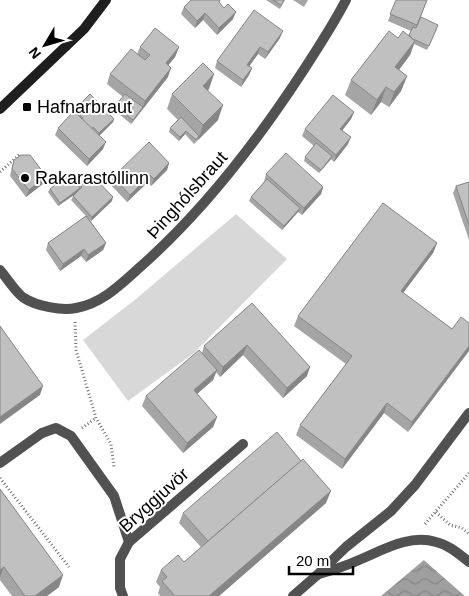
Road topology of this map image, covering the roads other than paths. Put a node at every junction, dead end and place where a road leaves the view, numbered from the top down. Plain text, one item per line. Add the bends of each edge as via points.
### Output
1 (106, 0) edge
2 (346, 0) edge
3 (0, 110) edge
4 (0, 270) edge
5 (469, 413) edge
6 (242, 444) dead end
7 (0, 463) edge
8 (129, 542) junction
9 (469, 562) edge
10 (316, 576) junction
11 (123, 596) edge
12 (292, 596) edge

1 - 3 street via 84,29
2 - 4 street, Þinghólsbraut via 335,22 245,154 154,255 107,296 74,309 50,308 24,298
5 - 10 street via 416,485
6 - 8 street, Bryggjuvör
7 - 8 street via 42,433 56,428 71,436 114,496
8 - 11 street, Bryggjuvör via 120,559
9 - 10 street via 437,542 407,541
10 - 12 street

